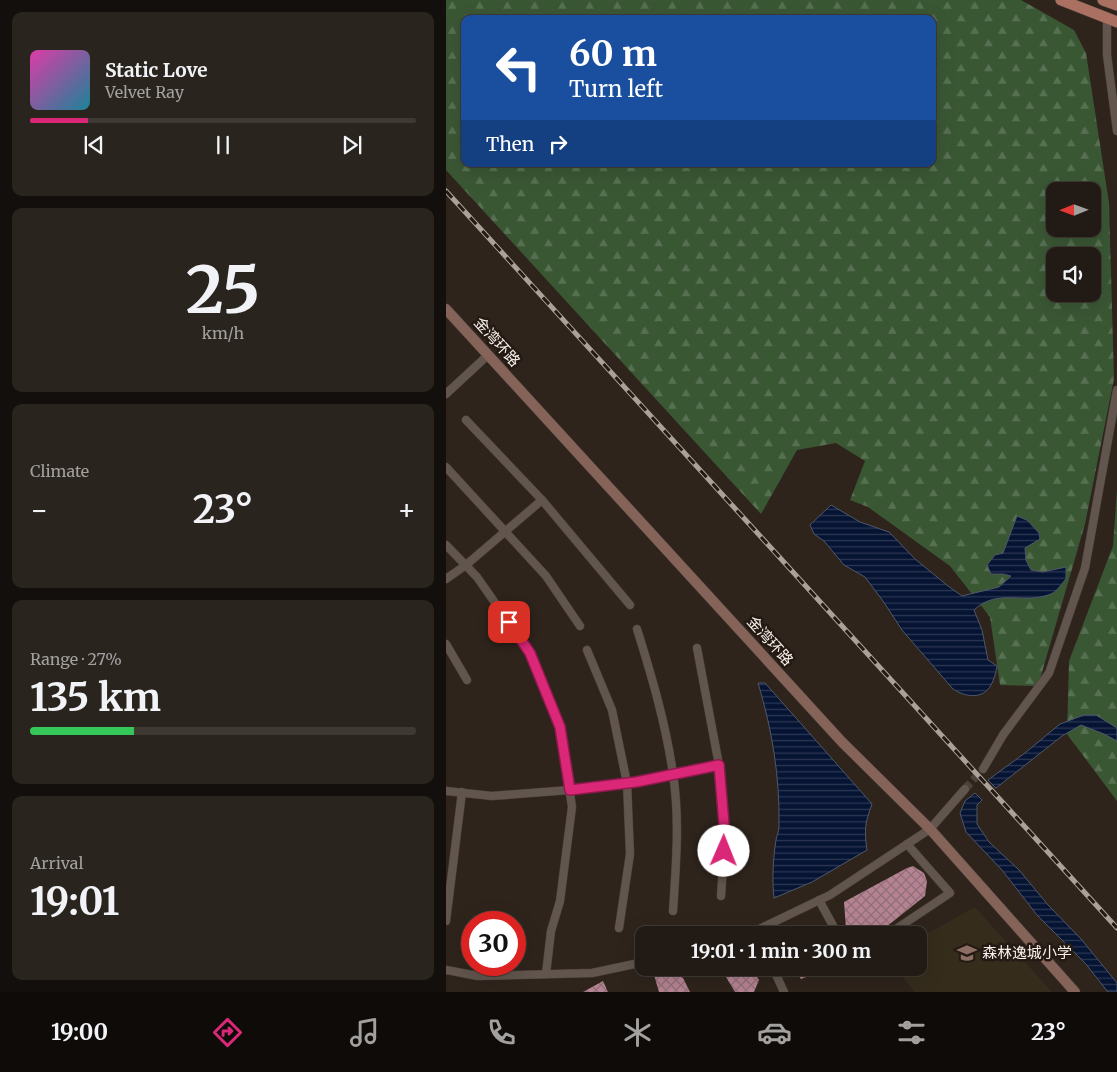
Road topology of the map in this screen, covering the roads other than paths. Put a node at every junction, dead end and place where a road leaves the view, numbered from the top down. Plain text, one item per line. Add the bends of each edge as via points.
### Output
1 (1061, 0) edge
2 (1103, 0) edge
3 (1117, 4) edge
4 (1112, 21) edge
5 (1117, 131) edge
6 (446, 308) edge
7 (488, 355) junction
8 (1117, 390) edge
9 (446, 394) edge
10 (466, 420) dead end
11 (446, 467) edge
12 (542, 500) junction
13 (506, 530) junction
14 (446, 545) edge
15 (466, 565) junction
16 (446, 579) edge
17 (630, 605) dead end
18 (580, 626) dead end
19 (637, 630) dead end
20 (446, 644) edge
21 (697, 648) dead end
22 (587, 650) dead end
23 (467, 680) dead end
24 (719, 765) junction
25 (983, 769) tunnel mouth
26 (674, 774) junction
27 (627, 784) junction
28 (965, 788) tunnel mouth
29 (570, 790) junction
30 (446, 791) edge
31 (462, 792) junction
32 (930, 829) junction
33 (907, 844) junction
34 (721, 896) dead end
35 (819, 900) junction
36 (673, 911) dead end
37 (446, 921) edge
38 (769, 926) edge
39 (833, 926) edge
40 (900, 926) edge
41 (619, 928) dead end
42 (635, 964) edge
43 (446, 970) edge
44 (546, 974) junction
45 (777, 976) edge
46 (784, 992) edge
47 (1075, 992) edge

1 - 4 main road
2 - 3 main road
4 - 5 street via 1107,55
6 - 7 main road, 金湾环路
7 - 9 street
7 - 32 main road, 金湾环路 via 842,742
8 - 25 street via 1085,568 1049,673 1003,735
10 - 12 street
11 - 13 street
12 - 13 street
12 - 17 street
13 - 15 street
13 - 18 street via 546,576
14 - 15 street
15 - 16 street
15 - 29 street via 530,653 560,727
19 - 26 street via 658,699
20 - 23 street
21 - 24 street
22 - 27 street via 612,710
24 - 26 street
24 - 34 street via 725,836
26 - 27 street
26 - 36 street via 678,844
27 - 29 street
27 - 41 street via 630,854
28 - 32 street
29 - 31 street via 492,796
29 - 44 street via 572,807 560,901 551,931
30 - 31 street
31 - 37 street
32 - 33 street
32 - 47 main road, 金湾环路
33 - 35 street
33 - 40 street via 950,893
35 - 38 street
35 - 39 street
42 - 44 street via 592,973
43 - 44 street via 478,976
45 - 46 street

